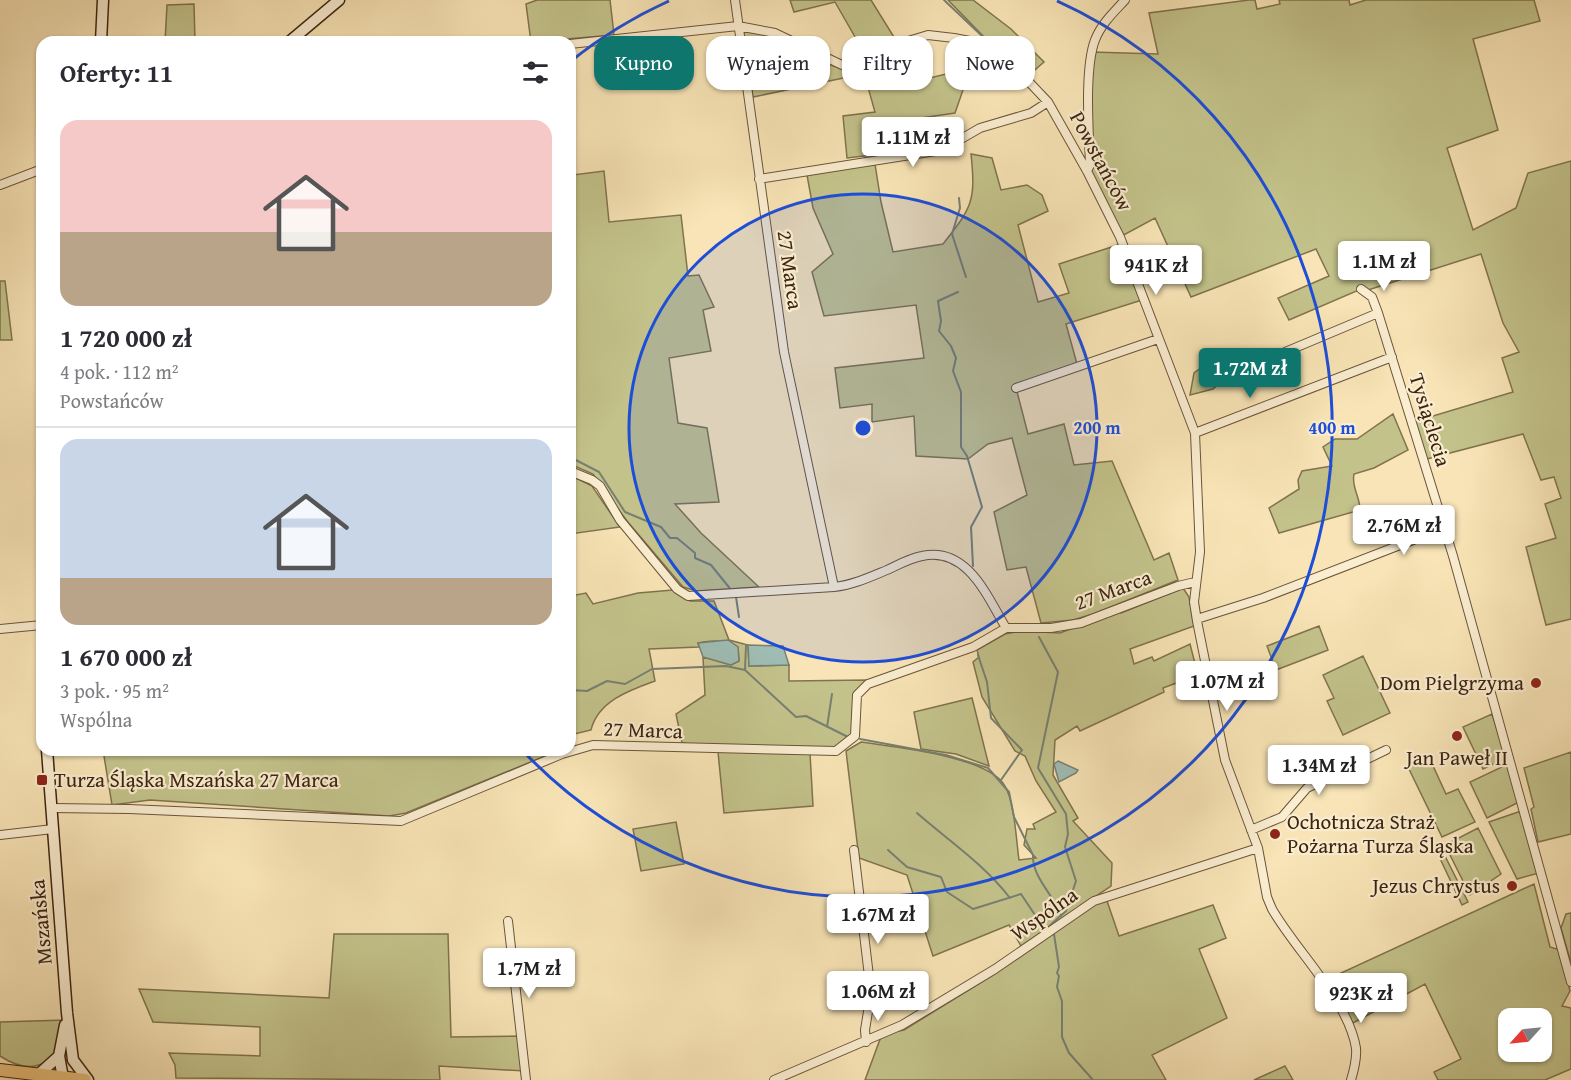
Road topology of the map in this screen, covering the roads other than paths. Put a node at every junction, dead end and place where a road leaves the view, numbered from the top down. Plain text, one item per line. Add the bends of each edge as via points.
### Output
1 (103, 0) edge
2 (339, 0) edge
3 (735, 0) edge
4 (1125, 0) edge
5 (738, 26) junction
6 (101, 36) edge
7 (296, 36) edge
8 (576, 43) edge
9 (1048, 102) junction
10 (36, 171) edge
11 (1088, 171) junction
12 (759, 179) junction
13 (0, 185) edge
14 (1361, 289) dead end
15 (1378, 313) junction
16 (1158, 339) junction
17 (1392, 357) junction
18 (1259, 363) dead end
19 (1016, 388) dead end
20 (1195, 433) junction
21 (576, 473) edge
22 (1444, 528) junction
23 (1195, 582) junction
24 (834, 587) junction
25 (1197, 619) junction
26 (36, 626) edge
27 (1006, 628) junction
28 (0, 629) edge
29 (576, 750) edge
30 (1386, 750) dead end
31 (47, 756) edge
32 (557, 756) edge
33 (51, 808) junction
34 (52, 829) junction
35 (1251, 830) junction
36 (0, 835) edge
37 (1258, 849) junction
38 (854, 850) dead end
39 (508, 921) dead end
40 (1571, 982) edge
41 (66, 1013) junction
42 (866, 1042) junction
43 (59, 1056) junction
44 (73, 1060) junction
45 (0, 1070) edge
46 (39, 1074) junction
47 (63, 1077) junction
48 (86, 1080) edge
49 (526, 1080) edge
50 (774, 1080) edge
51 (1351, 1080) edge

1 - 6 street
2 - 7 street
3 - 5 street
4 - 11 street via 1103,24 1092,52
5 - 8 street, Powstańców
5 - 9 street, Powstańców via 775,33 842,64 858,64 928,35 980,44 1010,62
5 - 12 street, 27 Marca
9 - 11 street, Powstańców
9 - 12 street, Powstańców via 1023,116 980,128 942,150
10 - 13 street
11 - 16 street, Powstańców via 1120,237
12 - 24 street, 27 Marca via 784,352
14 - 15 street, Tysiąclecia via 1372,297
15 - 17 street, Tysiąclecia
15 - 18 street
16 - 19 street
16 - 20 street, Powstańców
17 - 20 street, Tysiąclecia
17 - 22 street, Tysiąclecia
20 - 23 street, Powstańców via 1200,552
21 - 24 street via 600,486 620,520 677,589 688,596
22 - 25 street via 1263,598
22 - 40 street, Tysiąclecia
23 - 25 street, Powstańców
23 - 27 street, 27 Marca via 1081,622 1051,628
24 - 27 street via 862,580 919,556 941,554 955,558 971,573
25 - 35 street, Powstańców via 1225,760
26 - 28 street
27 - 29 street, 27 Marca via 973,647 861,688 857,695 855,736 836,751 593,746
30 - 35 street via 1307,788 1282,817
31 - 33 street, Mszańska
32 - 33 street, 27 Marca via 401,821
33 - 34 street, Mszańska
34 - 36 street
34 - 41 street, Mszańska
35 - 37 street, Powstańców
37 - 42 street, Wspólna via 1094,901 995,969
37 - 51 street, Powstańców via 1272,909 1347,1023 1356,1047
38 - 42 street via 871,993
39 - 49 street
41 - 43 street, Mszańska
41 - 44 street, Mszańska
42 - 50 street, Wspólna
43 - 46 street
43 - 47 street
44 - 47 street
44 - 48 street
45 - 46 main road
46 - 47 main road
47 - 48 main road

